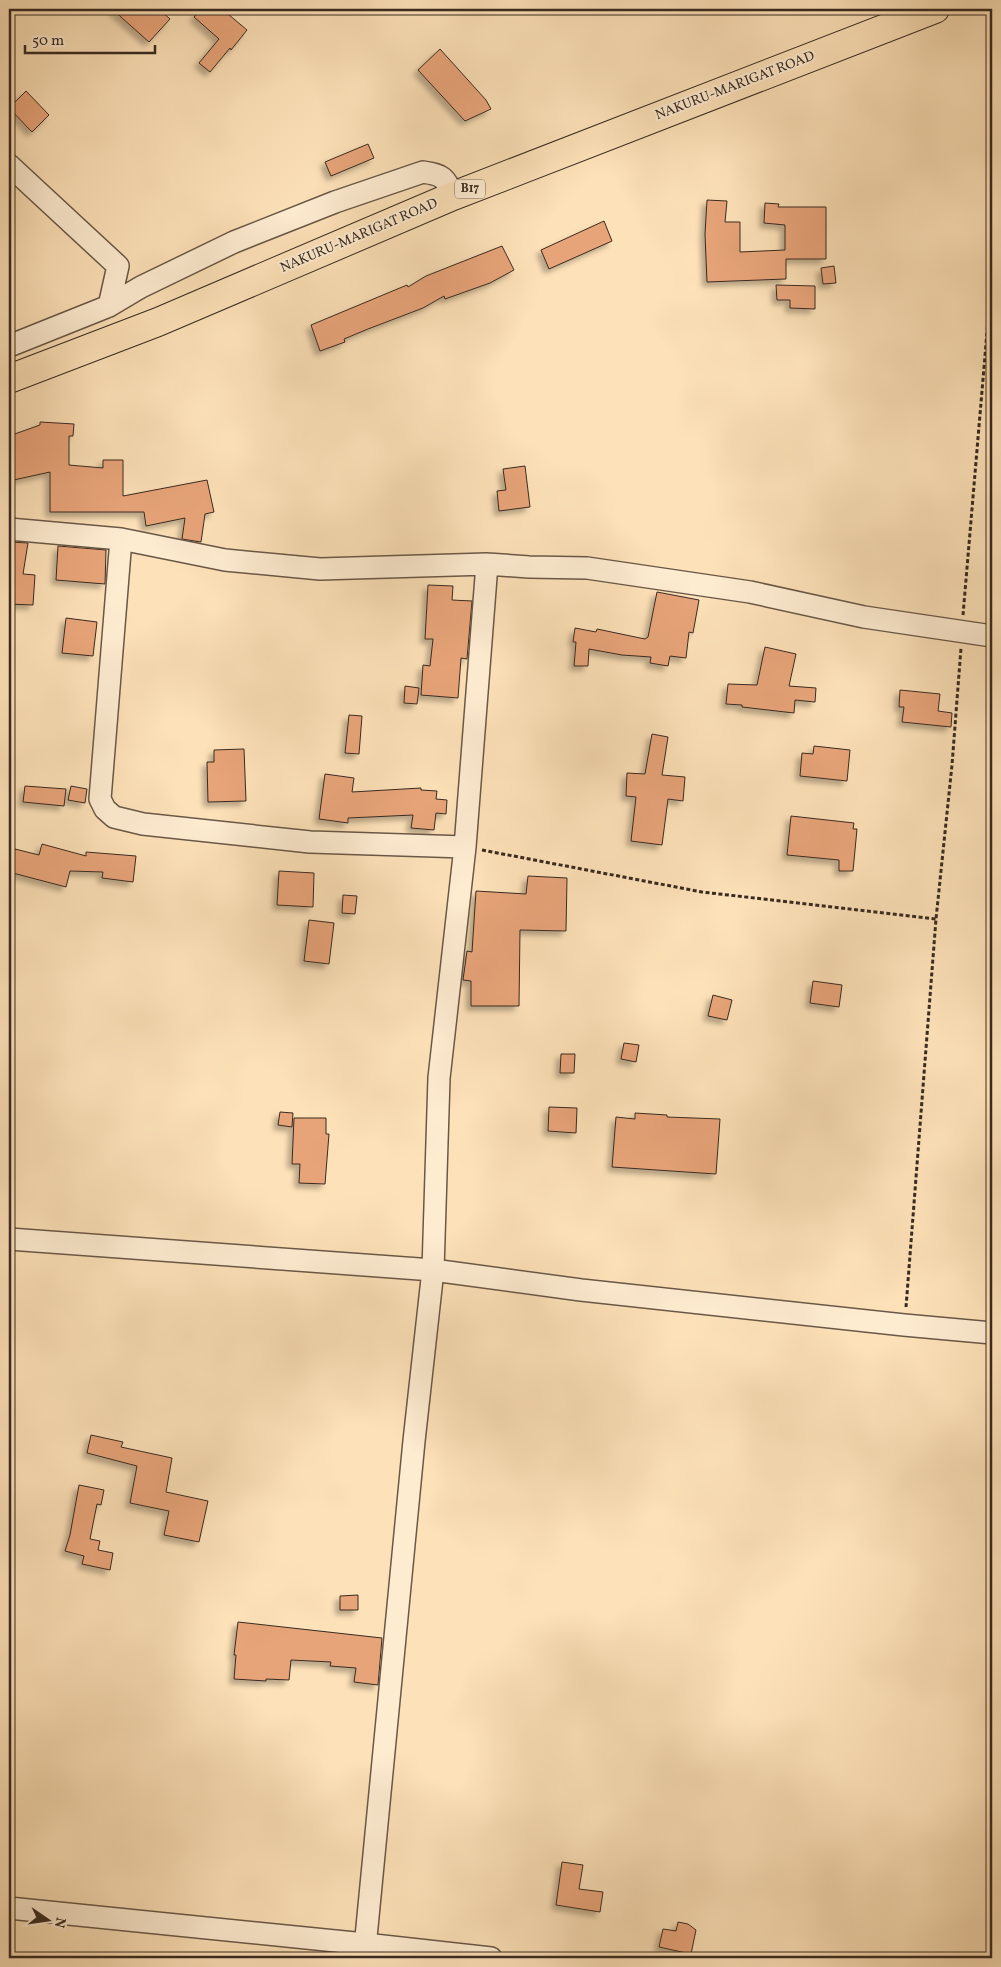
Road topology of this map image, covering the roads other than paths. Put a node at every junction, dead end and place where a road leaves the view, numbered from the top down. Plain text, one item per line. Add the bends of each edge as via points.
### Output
1 (934, 9) edge
2 (9, 165) edge
3 (453, 196) junction
4 (118, 266) junction
5 (141, 287) junction
6 (109, 306) junction
7 (9, 346) edge
8 (9, 379) edge
9 (9, 529) edge
10 (121, 539) junction
11 (487, 564) junction
12 (992, 636) edge
13 (466, 847) junction
14 (9, 1239) edge
15 (433, 1270) junction
16 (992, 1333) edge
17 (9, 1908) edge
18 (364, 1951) edge
19 (491, 1958) edge

1 - 3 main road, NAKURU-MARIGAT ROAD / B17
2 - 4 street
3 - 5 street via 447,181 438,174 423,172 234,242
3 - 8 main road, NAKURU-MARIGAT ROAD / B17 via 158,322
4 - 5 street
4 - 6 street
5 - 6 street
6 - 7 street
9 - 10 street
10 - 11 street via 225,560 320,569
10 - 13 street via 100,799 114,818 310,842
11 - 12 street via 586,568 750,592 864,617
11 - 13 street
13 - 15 street via 440,1078
14 - 15 street
15 - 16 street via 581,1290
15 - 18 street
17 - 18 street
18 - 19 street

